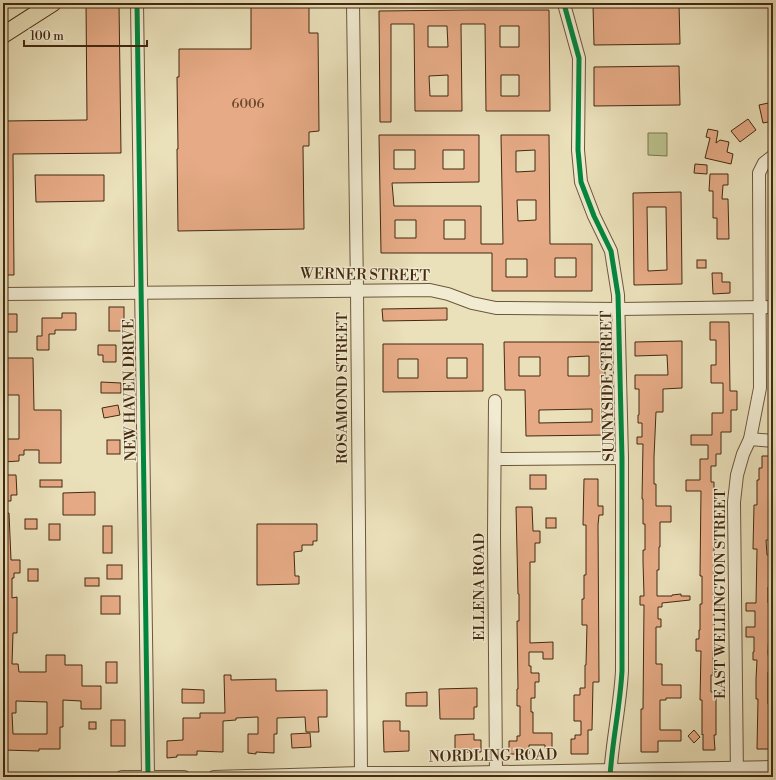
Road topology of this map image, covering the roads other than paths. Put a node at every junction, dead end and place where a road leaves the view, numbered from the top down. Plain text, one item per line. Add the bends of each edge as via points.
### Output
1 (53, 3) edge
2 (137, 3) edge
3 (354, 3) edge
4 (564, 4) edge
5 (3, 35) edge
6 (773, 156) edge
7 (357, 290) junction
8 (141, 292) junction
9 (3, 294) edge
10 (760, 307) junction
11 (773, 307) edge
12 (619, 309) junction
13 (495, 401) dead end
14 (750, 439) junction
15 (773, 441) edge
16 (622, 458) junction
17 (495, 459) junction
18 (773, 767) edge
19 (496, 772) junction
20 (737, 772) edge
21 (361, 773) junction
22 (610, 774) edge
23 (448, 775) edge
24 (148, 776) edge
25 (308, 776) edge
26 (122, 777) edge
27 (184, 777) edge
28 (214, 777) edge

1 - 5 main road
2 - 8 street, NEW HAVEN DRIVE
3 - 7 street, ROSAMOND STREET
4 - 12 street, SUNNYSIDE STREET via 579,58 578,150 581,182 611,251
6 - 10 street, EAST WELLINGTON STREET via 764,163 759,173
7 - 8 street, WERNER STREET
7 - 12 street, WERNER STREET via 430,290 496,308
7 - 21 street, ROSAMOND STREET
8 - 9 street, WERNER STREET
8 - 24 street, NEW HAVEN DRIVE
10 - 11 street, WERNER STREET
10 - 12 street, WERNER STREET
10 - 14 street, EAST WELLINGTON STREET via 760,388
12 - 16 street, SUNNYSIDE STREET
13 - 17 street, ELLENA ROAD
14 - 15 street
14 - 20 street, EAST WELLINGTON STREET via 737,475 734,502
16 - 17 street
16 - 22 street, SUNNYSIDE STREET via 622,671
17 - 19 street, ELLENA ROAD
18 - 20 street, NORDLING ROAD
19 - 22 street, NORDLING ROAD
19 - 23 street, NORDLING ROAD
20 - 22 street, NORDLING ROAD
21 - 23 street, NORDLING ROAD
21 - 25 street, NORDLING ROAD
24 - 26 street
24 - 27 street
25 - 28 street, NORDLING ROAD

